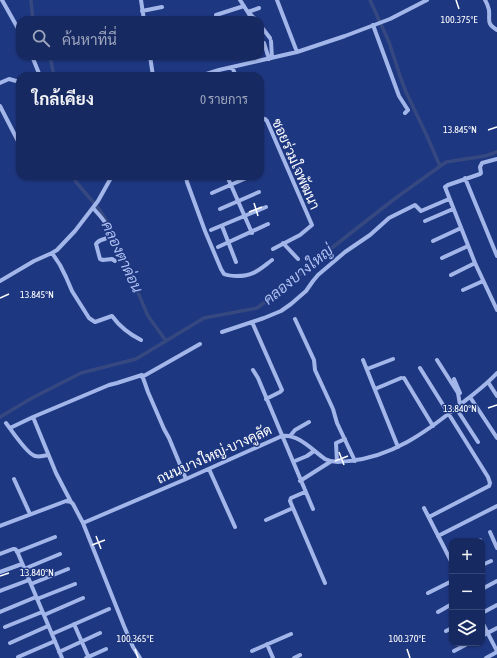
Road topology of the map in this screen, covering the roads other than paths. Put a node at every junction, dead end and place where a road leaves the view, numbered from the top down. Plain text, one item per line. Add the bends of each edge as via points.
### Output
1 (2, 0) edge
2 (141, 0) edge
3 (240, 0) edge
4 (277, 0) edge
5 (427, 0) edge
6 (486, 0) edge
7 (244, 6) junction
8 (162, 7) dead end
9 (259, 8) dead end
10 (142, 10) junction
11 (249, 13) junction
12 (216, 15) dead end
13 (143, 16) edge
14 (251, 16) edge
15 (376, 24) junction
16 (16, 25) edge
17 (497, 30) edge
18 (264, 31) edge
19 (264, 43) edge
20 (297, 52) junction
21 (271, 58) junction
22 (34, 60) edge
23 (151, 60) edge
24 (262, 60) edge
25 (264, 60) edge
26 (232, 67) junction
27 (38, 72) edge
28 (152, 72) edge
29 (214, 72) edge
30 (234, 72) edge
31 (16, 81) edge
32 (0, 83) edge
33 (0, 106) edge
34 (405, 113) dead end
35 (264, 119) edge
36 (16, 137) edge
37 (497, 159) edge
38 (465, 178) junction
39 (110, 180) edge
40 (187, 180) edge
41 (229, 180) edge
42 (242, 180) edge
43 (231, 185) junction
44 (259, 192) dead end
45 (212, 193) dead end
46 (449, 199) junction
47 (238, 202) junction
48 (93, 207) junction
49 (266, 207) dead end
50 (220, 209) dead end
51 (453, 209) junction
52 (245, 216) junction
53 (425, 221) dead end
54 (268, 224) dead end
55 (222, 226) junction
56 (461, 228) junction
57 (211, 230) dead end
58 (252, 232) junction
59 (433, 241) dead end
60 (229, 243) junction
61 (283, 243) junction
62 (468, 246) junction
63 (218, 247) dead end
64 (273, 248) dead end
65 (52, 253) junction
66 (497, 256) edge
67 (442, 258) dead end
68 (298, 259) dead end
69 (272, 260) dead end
70 (115, 261) dead end
71 (236, 262) dead end
72 (475, 263) junction
73 (451, 275) dead end
74 (0, 281) edge
75 (483, 281) junction
76 (463, 290) dead end
77 (497, 310) edge
78 (295, 319) dead end
79 (252, 322) junction
80 (222, 332) dead end
81 (141, 340) dead end
82 (200, 344) dead end
83 (393, 359) dead end
84 (363, 360) dead end
85 (437, 360) dead end
86 (420, 368) dead end
87 (253, 370) dead end
88 (367, 370) junction
89 (497, 373) edge
90 (142, 377) junction
91 (454, 379) dead end
92 (488, 382) junction
93 (375, 389) junction
94 (497, 396) edge
95 (470, 397) junction
96 (266, 399) junction
97 (460, 400) junction
98 (460, 405) junction
99 (456, 408) junction
100 (449, 414) junction
101 (33, 417) junction
102 (309, 422) dead end
103 (6, 423) dead end
104 (433, 426) junction
105 (10, 428) junction
106 (282, 436) junction
107 (290, 436) junction
108 (497, 438) edge
109 (345, 439) junction
110 (478, 442) dead end
111 (398, 447) junction
112 (314, 451) junction
113 (48, 455) junction
114 (295, 461) dead end
115 (355, 461) junction
116 (330, 462) junction
117 (337, 462) junction
118 (209, 469) junction
119 (14, 479) dead end
120 (186, 479) junction
121 (300, 481) junction
122 (305, 492) junction
123 (71, 502) junction
124 (497, 506) edge
125 (293, 508) junction
126 (424, 508) dead end
127 (313, 509) dead end
128 (30, 514) junction
129 (429, 517) junction
130 (266, 520) dead end
131 (83, 523) junction
132 (0, 526) edge
133 (235, 527) dead end
134 (490, 532) dead end
135 (438, 536) junction
136 (55, 537) dead end
137 (497, 548) edge
138 (17, 552) junction
139 (0, 554) edge
140 (60, 554) dead end
141 (449, 554) edge
142 (491, 560) dead end
143 (485, 563) edge
144 (22, 564) junction
145 (24, 569) junction
146 (68, 569) dead end
147 (0, 572) edge
148 (497, 581) edge
149 (30, 582) junction
150 (449, 582) edge
151 (325, 583) dead end
152 (75, 584) dead end
153 (485, 587) edge
154 (0, 591) edge
155 (428, 592) dead end
156 (37, 598) junction
157 (83, 598) dead end
158 (497, 605) edge
159 (449, 606) edge
160 (112, 607) junction
161 (485, 611) edge
162 (0, 612) edge
163 (438, 612) dead end
164 (43, 613) junction
165 (74, 624) junction
166 (48, 626) junction
167 (5, 627) dead end
168 (485, 628) edge
169 (497, 628) edge
170 (449, 630) edge
171 (446, 631) dead end
172 (100, 633) dead end
173 (488, 633) junction
174 (52, 634) junction
175 (291, 634) dead end
176 (485, 634) edge
177 (55, 641) junction
178 (82, 641) junction
179 (10, 642) dead end
180 (267, 644) junction
181 (463, 646) edge
182 (106, 649) dead end
183 (252, 651) dead end
184 (454, 651) dead end
185 (59, 652) junction
186 (497, 652) edge
187 (300, 655) dead end
188 (18, 657) dead end
189 (62, 658) edge
190 (88, 658) edge
191 (140, 658) edge
192 (273, 658) edge
193 (294, 658) edge
194 (486, 658) edge

1 - 16 street
2 - 10 street
3 - 7 street
4 - 20 street
5 - 15 street
6 - 17 street via 489,23
7 - 11 street
7 - 12 street
8 - 10 street
9 - 11 street
10 - 13 street
11 - 14 street
15 - 20 street
15 - 34 street via 399,96 408,110
18 - 21 street via 270,40
19 - 21 street
20 - 21 street
21 - 25 street
22 - 27 street
23 - 28 street
24 - 26 street
26 - 29 street
26 - 30 street
31 - 32 street via 9,79
33 - 36 street
35 - 61 street, ซอยร่วมใจพัฒนา via 268,121 312,225 300,235
37 - 38 street via 482,163 481,173
38 - 46 street via 445,186
38 - 66 street
39 - 48 street
40 - 69 street via 224,274 248,276
41 - 43 street
42 - 43 street
43 - 45 street
43 - 47 street
44 - 47 street
46 - 51 street
46 - 79 street via 421,211 416,205 389,218 345,252 312,281 306,291 291,304
47 - 50 street
47 - 52 street
48 - 65 street via 75,231
48 - 70 street via 104,220 109,234 108,238 99,240 96,244 100,258
49 - 52 street
51 - 53 street
51 - 56 street
52 - 55 street
52 - 58 street
54 - 58 street
55 - 57 street
55 - 60 street
56 - 59 street
56 - 62 street
58 - 60 street
60 - 63 street
60 - 71 street
61 - 64 street, ซอยร่วมใจพัฒนา
61 - 68 street
62 - 67 street
62 - 72 street
65 - 74 street via 34,260
65 - 81 street via 89,318 95,322 112,316 130,334
72 - 73 street
72 - 75 street
75 - 76 street
75 - 77 street
78 - 109 street
79 - 80 street
79 - 96 street via 282,390
82 - 90 street
83 - 88 street
84 - 88 street
85 - 97 street
86 - 100 street
87 - 96 street
88 - 93 street
89 - 92 street
90 - 101 street via 141,375 109,385
90 - 120 street
91 - 97 street via 461,394
92 - 94 street
92 - 95 street
93 - 104 street via 403,378
93 - 111 street
95 - 98 street
95 - 108 street
96 - 106 street
97 - 98 street
98 - 99 street
99 - 100 street
99 - 110 street
100 - 104 street
100 - 129 street via 490,484
101 - 105 street
101 - 113 street
102 - 107 street
103 - 105 street
104 - 111 street
105 - 113 street via 33,455
106 - 107 street, ถนนบางใหญ่-บางคูลัด
106 - 118 street, ถนนบางใหญ่-บางคูลัด
106 - 121 street
107 - 112 street, ถนนบางใหญ่-บางคูลัด via 300,439
109 - 115 street
109 - 117 street via 336,443
111 - 115 street via 372,458
112 - 114 street
112 - 116 street, ถนนบางใหญ่-บางคูลัด
113 - 123 street
115 - 117 street
116 - 117 street
116 - 121 street
118 - 120 street, ถนนบางใหญ่-บางคูลัด
118 - 133 street
119 - 128 street
120 - 131 street, ถนนบางใหญ่-บางคูลัด
121 - 122 street
122 - 125 street via 290,500
122 - 127 street
123 - 128 street via 66,501
123 - 131 street
124 - 135 street
125 - 130 street
125 - 151 street
126 - 129 street
128 - 132 street
129 - 135 street
131 - 160 street
134 - 137 street
135 - 141 street
136 - 138 street
138 - 139 street via 13,549
138 - 144 street
140 - 145 street
142 - 143 street
144 - 145 street
144 - 147 street
145 - 149 street
146 - 149 street
148 - 153 street
149 - 154 street
149 - 156 street
150 - 155 street
152 - 156 street
156 - 162 street
156 - 164 street
157 - 164 street
158 - 161 street
159 - 163 street
160 - 165 street
160 - 191 street
164 - 166 street
164 - 167 street
165 - 174 street
165 - 178 street
166 - 174 street
166 - 179 street
168 - 173 street
169 - 173 street
170 - 171 street
172 - 178 street
173 - 176 street
173 - 186 street
174 - 177 street
175 - 180 street
177 - 185 street
177 - 188 street
178 - 185 street
178 - 190 street
180 - 183 street
180 - 192 street
181 - 184 street
182 - 190 street
185 - 189 street
186 - 194 street
187 - 193 street

